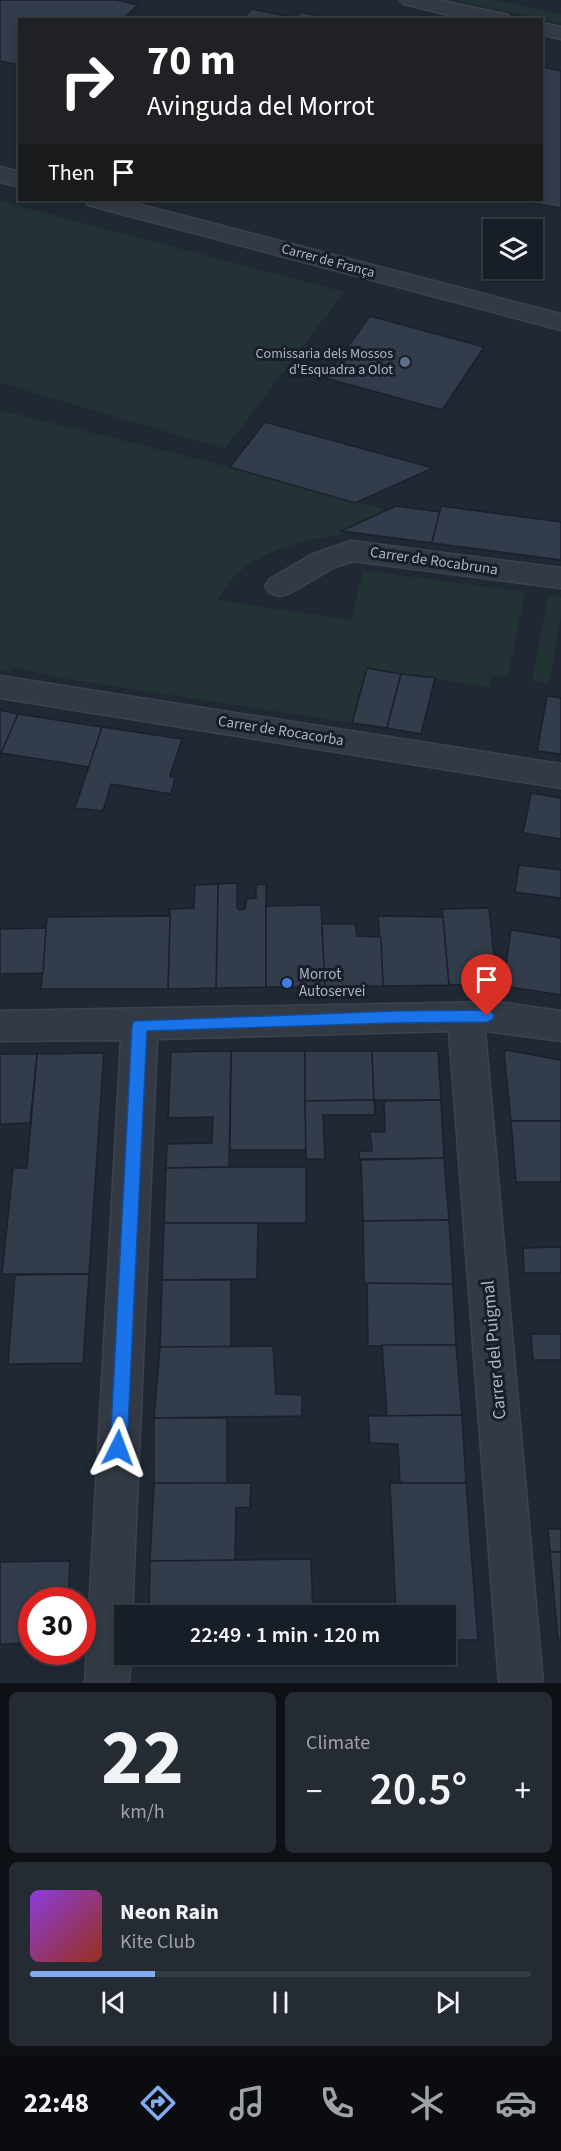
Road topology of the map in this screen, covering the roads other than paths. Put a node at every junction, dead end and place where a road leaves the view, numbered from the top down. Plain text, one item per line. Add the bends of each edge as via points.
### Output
1 (411, 0) edge
2 (491, 18) edge
3 (543, 29) edge
4 (561, 33) edge
5 (0, 174) edge
6 (18, 179) edge
7 (100, 201) edge
8 (561, 322) edge
9 (561, 578) edge
10 (280, 586) dead end
11 (0, 687) edge
12 (561, 776) edge
13 (466, 1016) junction
14 (140, 1025) junction
15 (0, 1026) edge
16 (561, 1026) edge
17 (106, 1683) edge
18 (521, 1683) edge

1 - 2 street
3 - 4 street
5 - 6 street
7 - 8 street, Carrer de França
9 - 10 street, Carrer de Rocabruna via 351,552 323,561
11 - 12 street, Carrer de Rocacorba
13 - 14 street
13 - 16 street via 497,1016
13 - 18 street, Carrer del Puigmal
14 - 15 street
14 - 17 street

